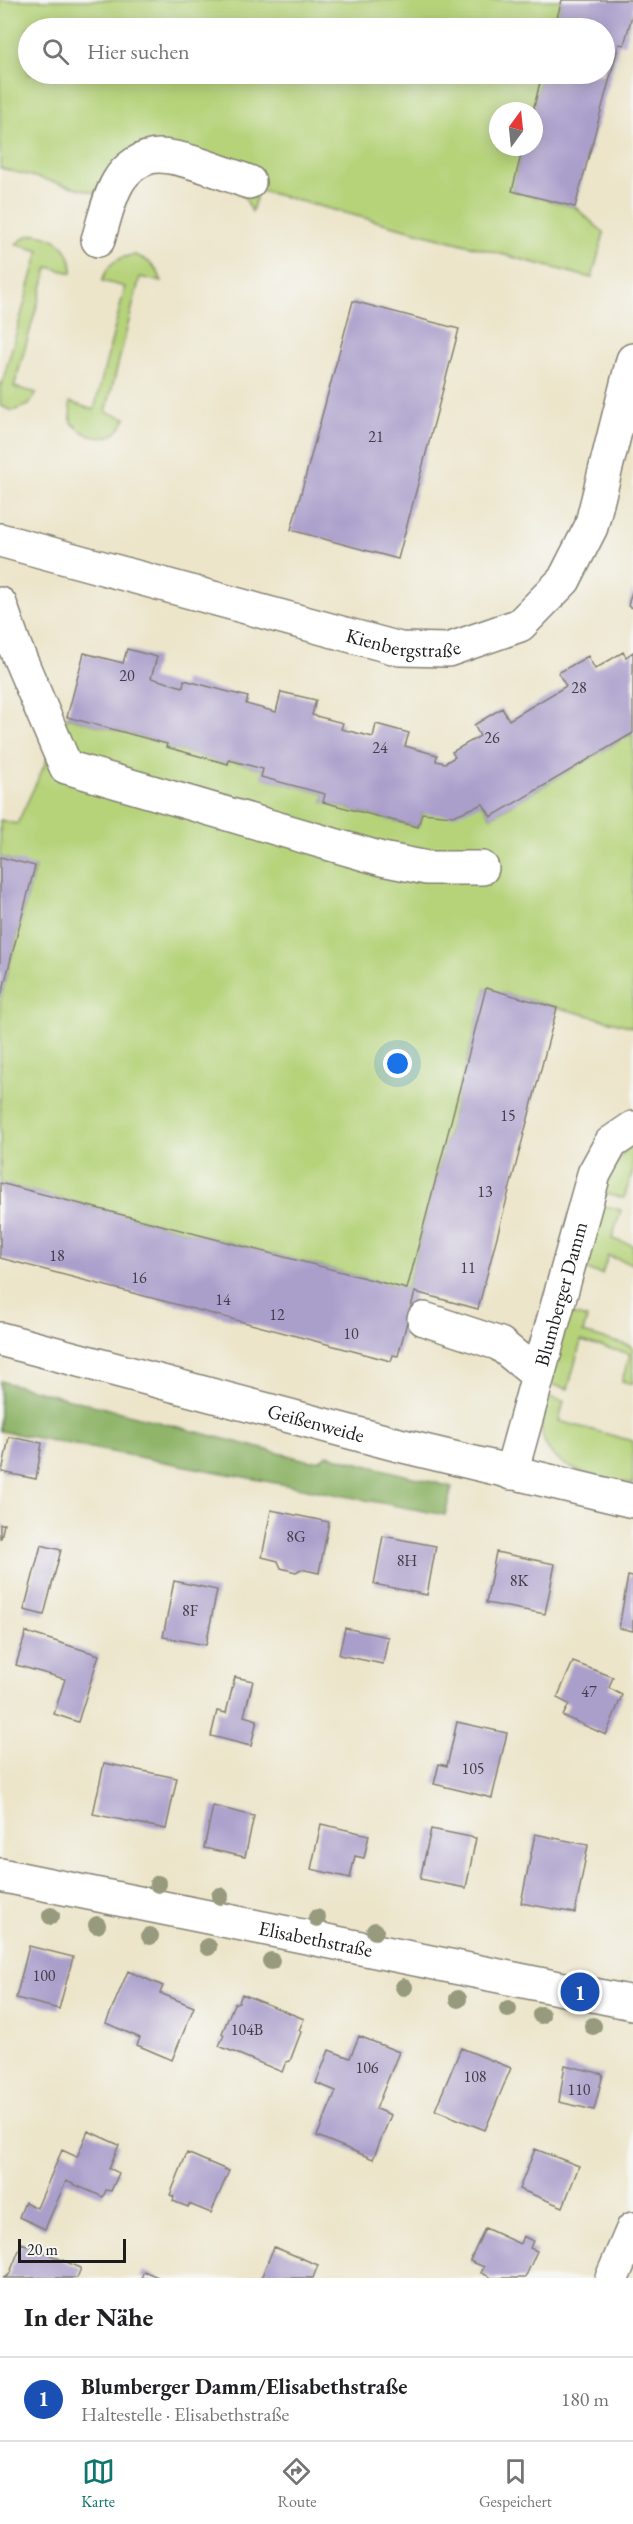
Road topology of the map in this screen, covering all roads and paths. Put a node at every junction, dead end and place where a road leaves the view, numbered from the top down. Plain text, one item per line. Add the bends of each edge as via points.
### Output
1 (249, 182) dead end
2 (98, 240) dead end
3 (633, 360) edge
4 (0, 540) edge
5 (0, 604) edge
6 (482, 868) dead end
7 (633, 1128) edge
8 (424, 1319) dead end
9 (0, 1339) edge
10 (545, 1352) junction
11 (512, 1473) junction
12 (633, 1501) edge
13 (0, 1875) edge
14 (633, 2003) edge
15 (633, 2229) edge
16 (612, 2278) edge

1 - 2 street via 178,159 159,156 138,162 117,184
3 - 4 street, Kienbergstraße via 591,527 564,580 520,625 448,650 400,648
5 - 6 street via 66,767 382,859 428,868
7 - 10 street, Blumberger Damm via 611,1143 594,1174
8 - 10 street via 500,1344 528,1367
9 - 11 street, Geißenweide
10 - 11 street, Blumberger Damm
11 - 12 street, Geißenweide
13 - 14 street, Elisabethstraße
15 - 16 street

